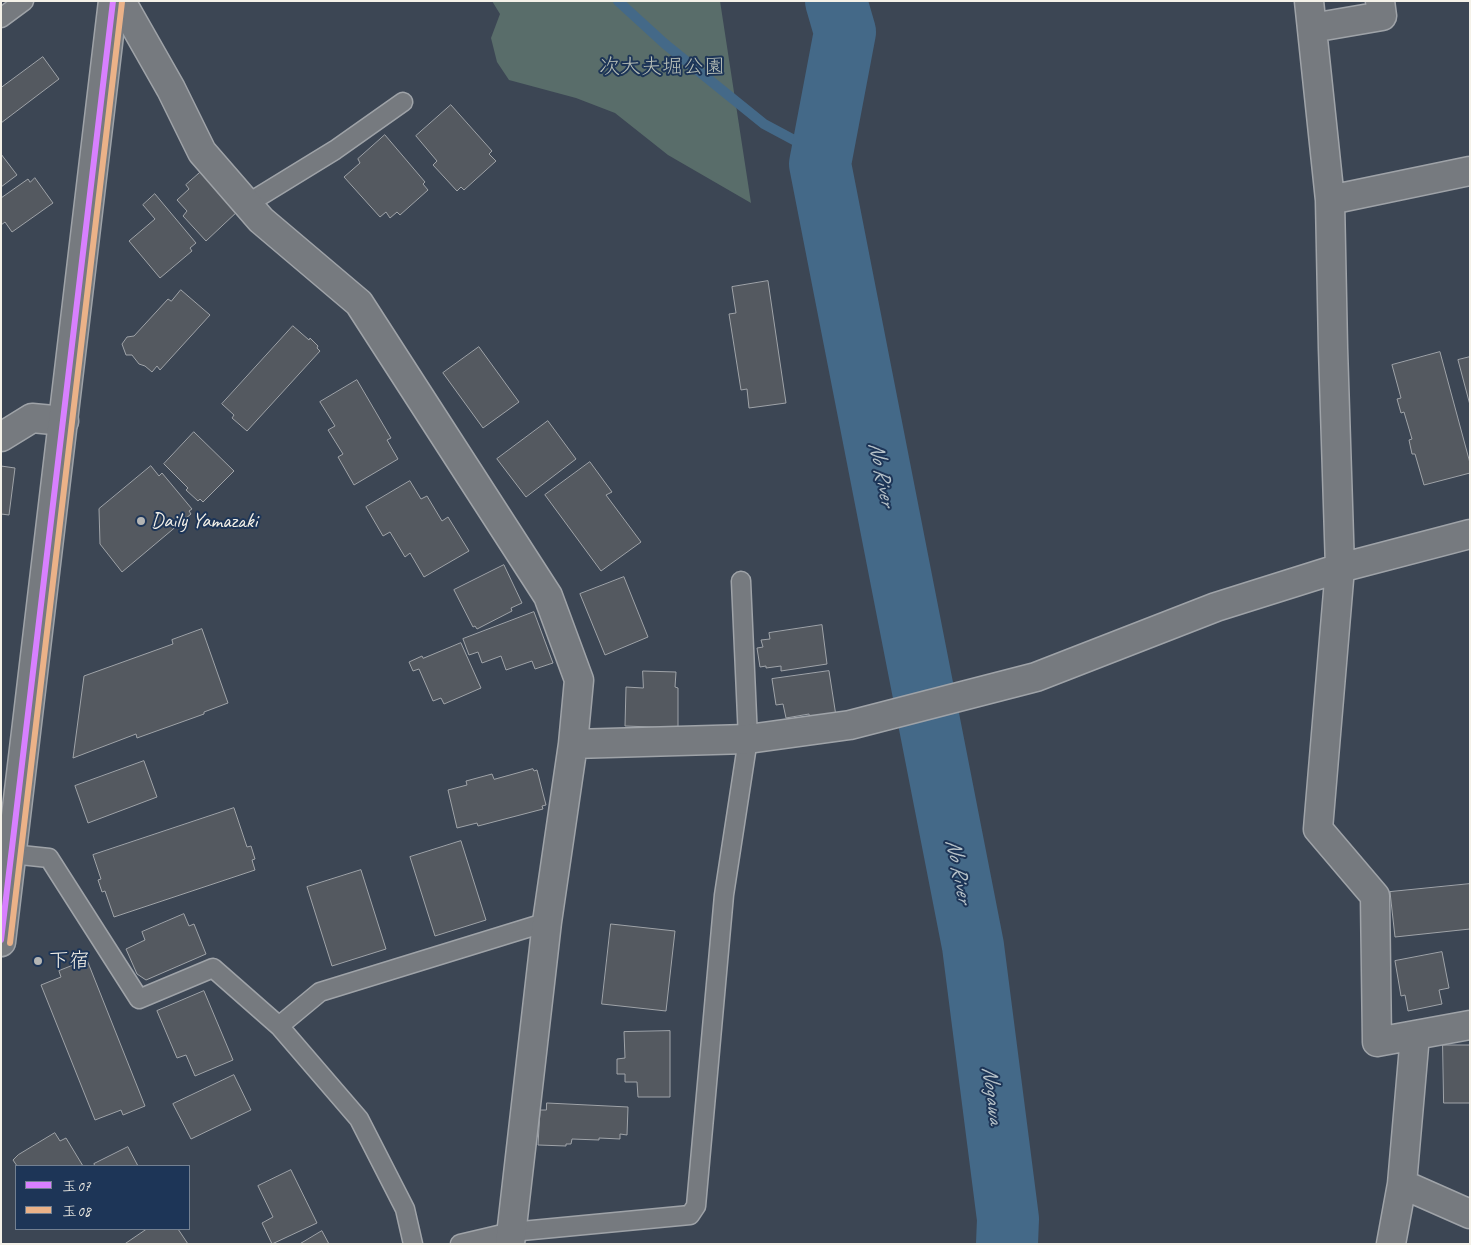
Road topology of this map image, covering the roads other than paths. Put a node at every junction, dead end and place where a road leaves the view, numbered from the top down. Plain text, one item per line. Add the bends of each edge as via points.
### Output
1 (24, 1) edge
2 (114, 1) edge
3 (121, 1) edge
4 (1309, 1) edge
5 (1380, 1) edge
6 (1, 18) edge
7 (1312, 28) junction
8 (403, 102) dead end
9 (1470, 171) edge
10 (1330, 200) junction
11 (248, 204) junction
12 (64, 421) junction
13 (1, 437) edge
14 (1470, 534) edge
15 (1340, 568) junction
16 (741, 581) dead end
17 (748, 739) junction
18 (573, 744) junction
19 (10, 787) edge
20 (11, 854) junction
21 (548, 922) junction
22 (1, 942) edge
23 (1470, 1025) edge
24 (279, 1026) junction
25 (1415, 1035) junction
26 (1402, 1184) junction
27 (1470, 1214) edge
28 (510, 1238) edge
29 (413, 1244) edge
30 (460, 1244) edge
31 (1392, 1244) edge

1 - 6 lane
2 - 12 street
3 - 11 street via 202,152
4 - 7 street
5 - 7 street via 1382,16
7 - 10 street
8 - 11 lane via 335,150
9 - 10 street
10 - 15 street
11 - 18 street via 261,220 360,303 548,596 579,680
12 - 13 street via 32,418
12 - 19 street
14 - 15 street
15 - 17 street via 1216,607 1023,681 850,725
15 - 25 street via 1318,829 1374,896 1377,1042
16 - 17 lane
17 - 18 street
17 - 28 lane via 724,895 696,1206 690,1215
18 - 21 street
19 - 20 street
20 - 22 street
20 - 24 lane via 49,858 139,1000 212,968
21 - 24 lane via 320,992
21 - 28 street
23 - 25 street
24 - 29 lane via 359,1119 405,1209
25 - 26 street
26 - 27 street
26 - 31 street
28 - 30 lane

